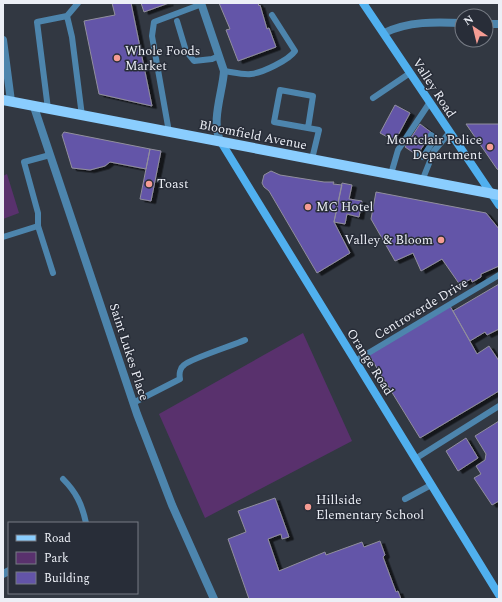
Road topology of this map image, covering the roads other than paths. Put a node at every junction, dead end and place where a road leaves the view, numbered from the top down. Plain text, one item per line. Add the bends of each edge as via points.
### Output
1 (78, 3) edge
2 (202, 3) edge
3 (364, 3) edge
4 (272, 15) dead end
5 (67, 16) junction
6 (177, 21) dead end
7 (454, 23) edge
8 (384, 33) junction
9 (3, 40) edge
10 (219, 56) junction
11 (224, 70) junction
12 (410, 73) junction
13 (373, 98) dead end
14 (7, 101) edge
15 (430, 102) junction
16 (34, 107) junction
17 (48, 109) junction
18 (82, 116) junction
19 (308, 128) junction
20 (168, 132) junction
21 (450, 133) junction
22 (431, 135) dead end
23 (221, 142) junction
24 (429, 148) junction
25 (418, 154) dead end
26 (50, 155) junction
27 (312, 159) junction
28 (391, 174) junction
29 (422, 180) junction
30 (495, 195) edge
31 (499, 205) edge
32 (38, 226) junction
33 (3, 237) edge
34 (53, 274) dead end
35 (499, 275) edge
36 (245, 340) dead end
37 (355, 361) junction
38 (133, 403) junction
39 (499, 406) edge
40 (415, 459) junction
41 (63, 479) dead end
42 (431, 485) junction
43 (405, 499) dead end
44 (86, 522) edge
45 (499, 595) edge
46 (214, 599) edge

1 - 5 lane
2 - 10 street
2 - 20 lane via 154,22 152,36
3 - 8 street, Valley Road
4 - 11 lane via 295,51 292,55 252,74
5 - 17 lane via 36,22
5 - 18 lane
6 - 10 lane via 186,51 194,61
7 - 8 street via 423,22 400,26
8 - 12 street, Valley Road
9 - 14 street
10 - 11 street
11 - 23 street via 216,122
12 - 13 lane
12 - 15 street, Valley Road
14 - 16 main road, Bloomfield Avenue
15 - 21 street, Valley Road
15 - 28 lane via 398,150
16 - 17 main road, Bloomfield Avenue
16 - 26 street, Saint Lukes Place
17 - 18 main road, Bloomfield Avenue
18 - 20 main road, Bloomfield Avenue
19 - 19 lane via 274,122 280,90 313,96
19 - 27 lane via 319,130
20 - 23 main road, Bloomfield Avenue
21 - 24 lane
21 - 30 street, Valley Road
22 - 24 lane via 435,138
23 - 27 main road, Bloomfield Avenue
23 - 37 street, Orange Road
24 - 25 lane via 423,157
24 - 29 lane
26 - 32 lane via 24,162 38,213
26 - 38 street, Saint Lukes Place
27 - 28 main road, Bloomfield Avenue
28 - 29 main road, Bloomfield Avenue
29 - 30 main road, Bloomfield Avenue
30 - 31 street, Valley Road
32 - 33 lane
32 - 34 lane
35 - 37 lane, Centroverde Drive
36 - 38 lane via 190,360 182,365 180,379
37 - 40 street, Orange Road
38 - 46 street, Saint Lukes Place via 154,461
39 - 40 lane
40 - 42 street, Orange Road
41 - 44 lane via 75,491 82,504
42 - 43 lane
42 - 45 street, Orange Road

